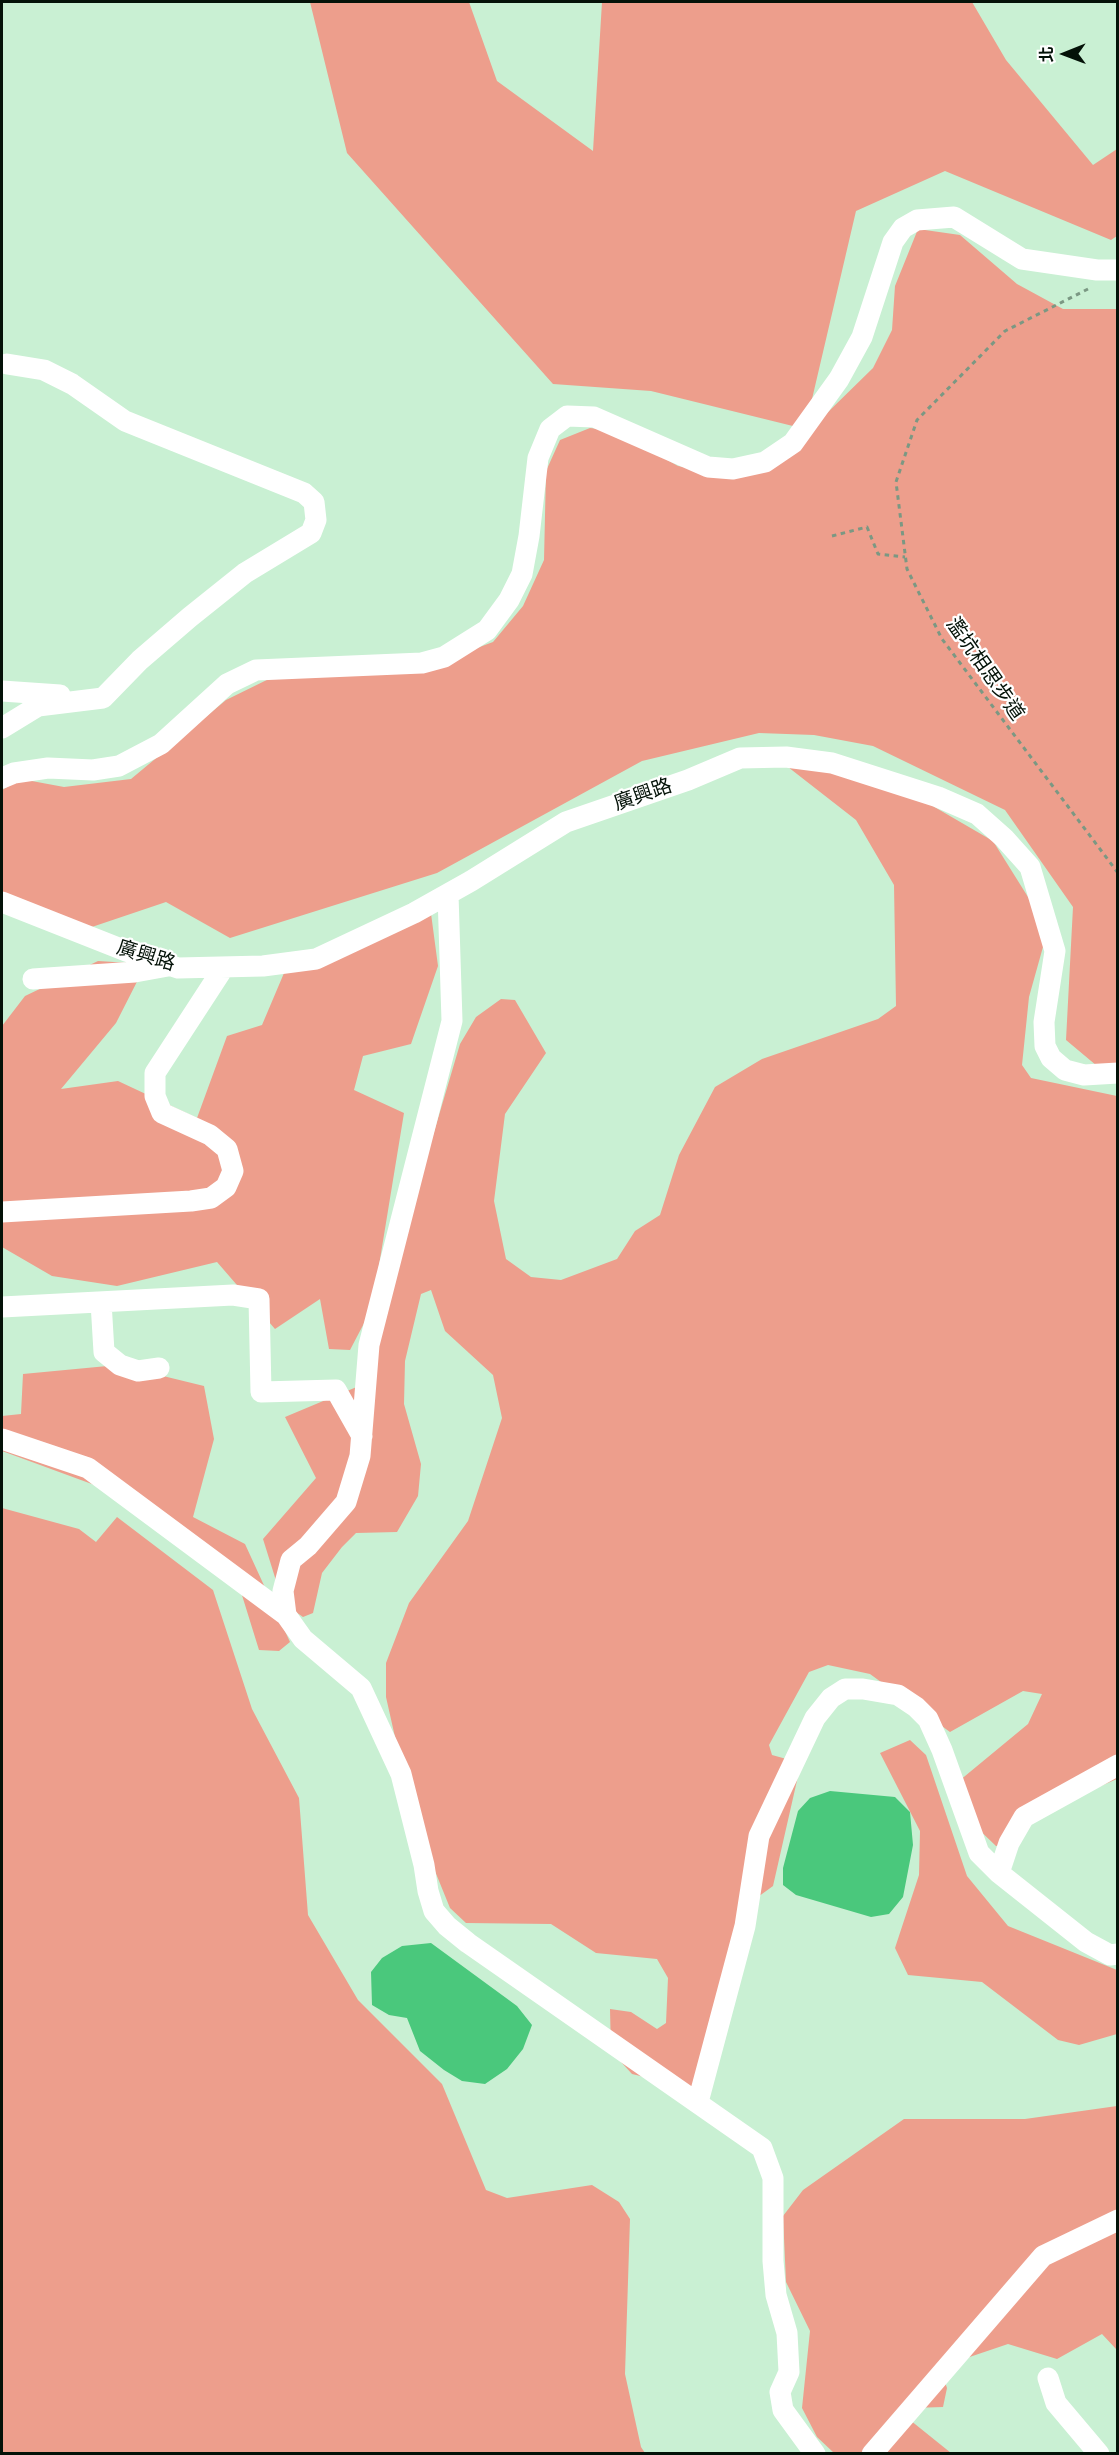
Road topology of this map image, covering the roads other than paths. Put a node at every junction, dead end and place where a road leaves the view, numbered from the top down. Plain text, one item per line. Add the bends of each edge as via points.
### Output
1 (1118, 270) edge
2 (7, 364) dead end
3 (2, 691) edge
4 (103, 698) junction
5 (2, 728) edge
6 (2, 778) edge
7 (448, 894) junction
8 (2, 902) edge
9 (172, 966) junction
10 (224, 967) junction
11 (33, 979) dead end
12 (1118, 1073) edge
13 (2, 1212) edge
14 (101, 1302) junction
15 (2, 1307) edge
16 (159, 1368) dead end
17 (362, 1436) junction
18 (2, 1439) edge
19 (286, 1615) junction
20 (1118, 1765) edge
21 (999, 1873) junction
22 (1118, 1954) edge
23 (698, 2102) junction
24 (1118, 2220) edge
25 (1048, 2379) dead end
26 (815, 2454) edge
27 (872, 2454) edge
28 (1099, 2454) edge

1 - 6 street via 1022,259 954,217 917,220 903,228 893,242 862,337 839,379 793,443 765,462 733,469 708,467 594,417 567,416 550,429 538,458 522,574 487,630 444,657 422,663 256,670 227,684 161,744 119,766 93,770 48,768
2 - 4 street via 44,370 72,384 125,421 304,493 314,502 316,520 311,533 245,573 140,660
3 - 4 street
4 - 5 street via 38,706
7 - 10 street, 廣興路 via 316,959
7 - 12 street, 廣興路 via 566,822 740,758 832,763 938,797 977,814 1004,838 1030,867 1055,951 1044,1022 1045,1046 1051,1058 1065,1070 1084,1075
7 - 17 street via 452,1021 369,1344
8 - 9 street, 廣興路
9 - 10 street, 廣興路
9 - 11 street
10 - 13 street via 155,1073 155,1096 162,1113 210,1136 227,1149 233,1171 226,1187 211,1198 191,1201
14 - 15 street
14 - 16 street via 104,1352 120,1365 138,1371
14 - 17 street via 234,1295 259,1299 261,1392 336,1390
17 - 19 street via 346,1502 291,1560 283,1591
18 - 19 street via 88,1468
19 - 23 street via 303,1639 361,1688 401,1774 434,1911 468,1944
20 - 21 street via 1024,1817 1009,1843
21 - 22 street via 1086,1942
21 - 23 street via 979,1853 928,1719 898,1695 845,1689 831,1698 815,1718 759,1836 745,1926
23 - 26 street via 762,2148 773,2178 776,2295 788,2333 789,2372 780,2392 783,2410
24 - 27 street via 1043,2256
25 - 28 street via 1056,2403

